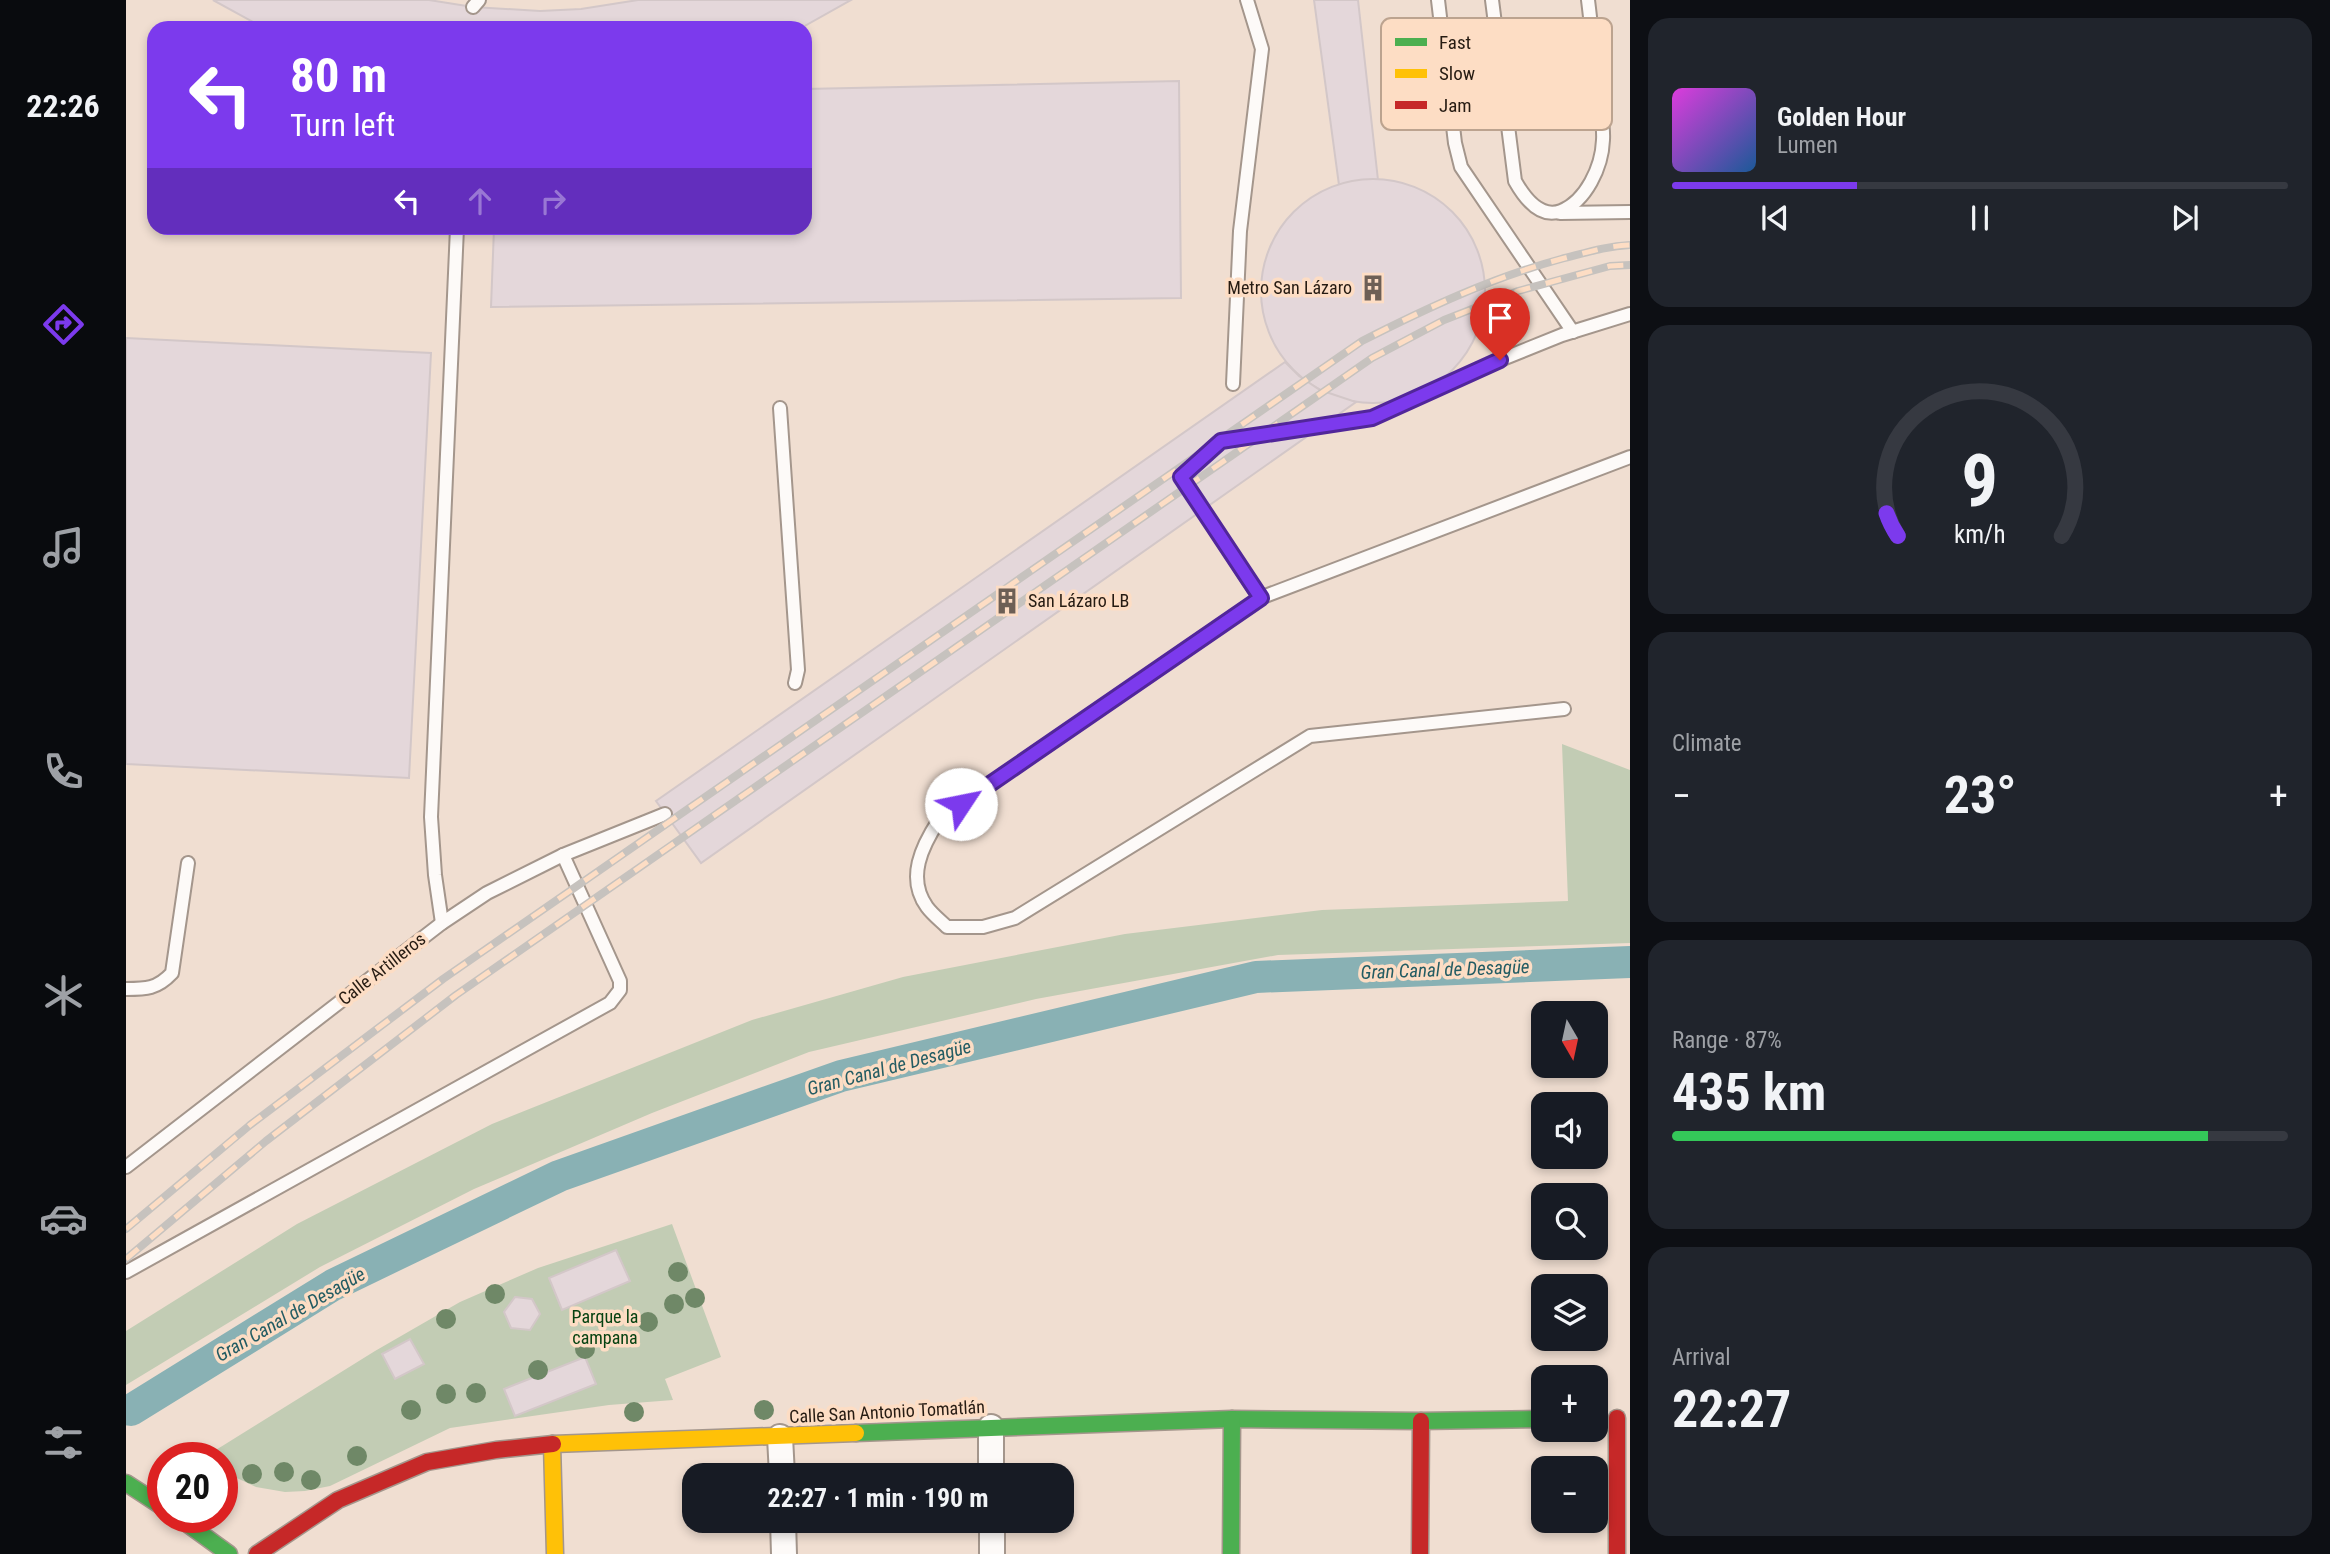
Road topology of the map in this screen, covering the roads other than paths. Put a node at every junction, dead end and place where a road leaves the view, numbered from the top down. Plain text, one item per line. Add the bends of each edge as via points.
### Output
1 (1247, 0) edge
2 (1438, 0) edge
3 (1493, 0) edge
4 (1588, 0) edge
5 (1440, 18) edge
6 (1495, 18) edge
7 (1590, 18) edge
8 (1453, 130) edge
9 (1509, 130) edge
10 (1603, 130) edge
11 (1630, 212) edge
12 (1556, 213) junction
13 (457, 235) edge
14 (1630, 314) edge
15 (1573, 332) junction
16 (1233, 384) dead end
17 (780, 408) dead end
18 (1630, 457) edge
19 (1261, 598) junction
20 (795, 683) dead end
21 (1564, 709) dead end
22 (665, 814) dead end
23 (563, 855) junction
24 (188, 863) dead end
25 (442, 923) junction
26 (126, 989) edge
27 (126, 1167) edge
28 (126, 1272) edge
29 (1623, 1417) edge
30 (1233, 1419) junction
31 (1531, 1419) edge
32 (1421, 1421) junction
33 (991, 1427) junction
34 (780, 1437) junction
35 (552, 1444) junction
36 (781, 1463) edge
37 (991, 1463) edge
38 (126, 1483) edge
39 (147, 1496) edge
40 (199, 1533) edge
41 (784, 1533) edge
42 (992, 1533) edge
43 (229, 1554) edge
44 (257, 1554) edge
45 (555, 1554) edge
46 (785, 1554) edge
47 (992, 1554) edge
48 (1231, 1554) edge
49 (1420, 1554) edge
50 (1617, 1554) edge

1 - 16 lane via 1262,49 1240,231
2 - 5 lane
3 - 6 lane
4 - 7 lane
8 - 15 lane via 1461,167
9 - 12 lane via 1515,181 1526,200
10 - 12 lane via 1595,173 1584,193
11 - 12 lane
13 - 25 lane via 431,817
14 - 15 lane
15 - 19 lane via 1372,418 1221,441 1181,477
17 - 20 lane via 798,670
18 - 19 lane
19 - 21 lane via 939,820 922,846 916,878 926,906 947,928 983,927 1015,918 1310,736
22 - 23 lane, Calle Artilleros
23 - 25 lane, Calle Artilleros via 487,893
23 - 28 lane via 620,981 620,990 610,1003
24 - 26 lane via 172,973 150,989
25 - 27 lane, Calle Artilleros
29 - 50 street
30 - 32 street, Calle San Antonio Tomatlán
30 - 33 street, Calle San Antonio Tomatlán
30 - 48 street
31 - 32 street, Calle San Antonio Tomatlán
32 - 49 street
33 - 34 street, Calle San Antonio Tomatlán
33 - 37 street
34 - 35 street, Calle San Antonio Tomatlán
34 - 36 street
35 - 44 street, Calle San Antonio Tomatlán via 428,1462 338,1500
35 - 45 street
38 - 39 street
40 - 43 street
41 - 46 street
42 - 47 street

